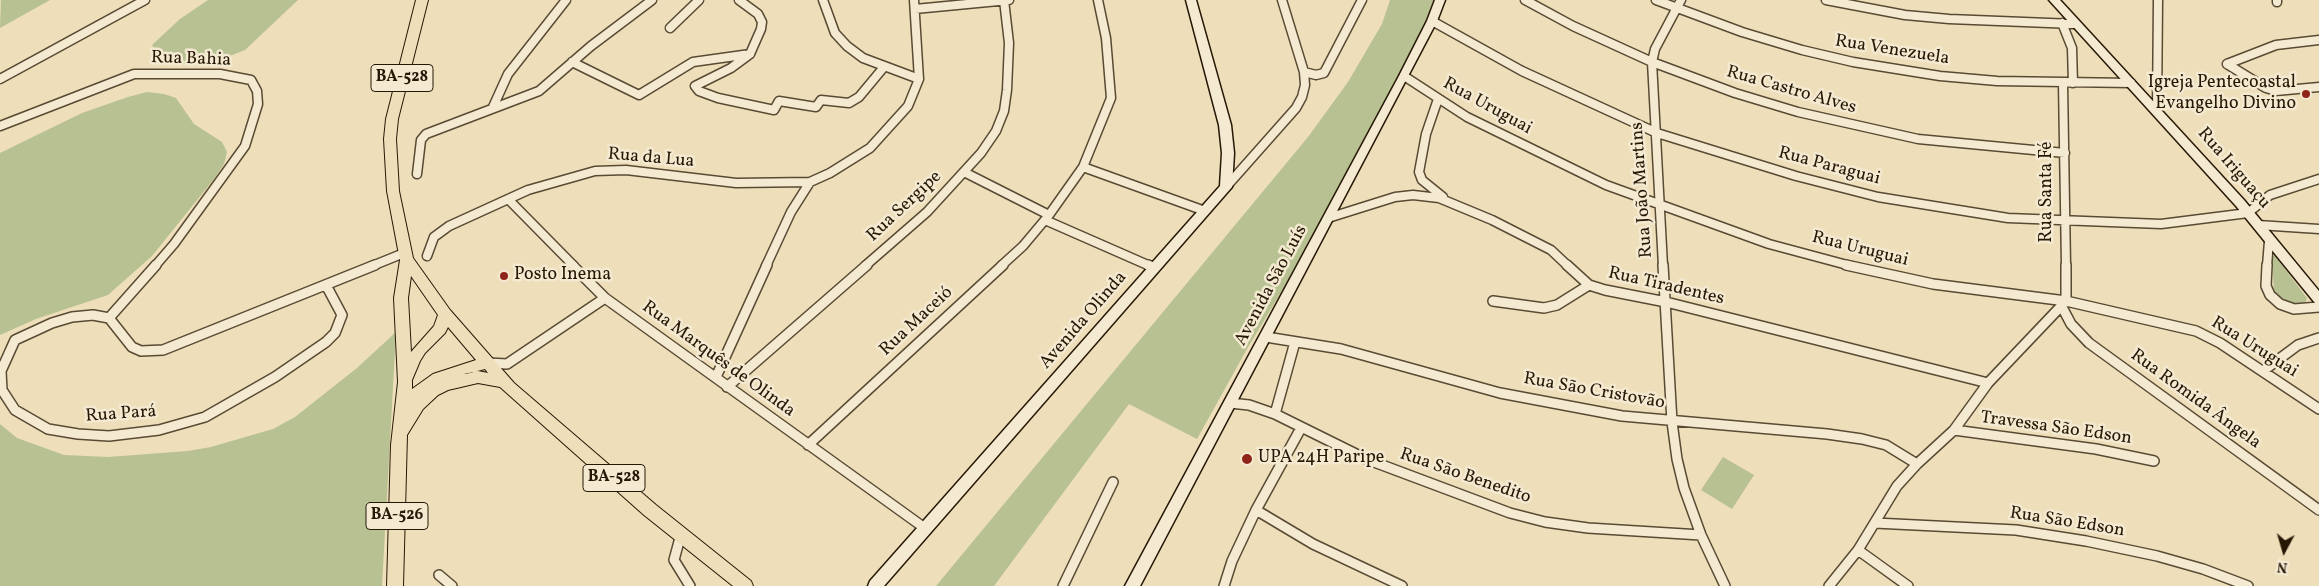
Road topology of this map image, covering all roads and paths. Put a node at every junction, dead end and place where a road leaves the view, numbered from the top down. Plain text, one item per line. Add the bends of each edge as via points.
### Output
1 (145, 0) edge
2 (422, 0) edge
3 (566, 0) edge
4 (652, 0) edge
5 (699, 0) edge
6 (739, 0) edge
7 (823, 0) edge
8 (1004, 0) edge
9 (1010, 0) edge
10 (1098, 0) edge
11 (1190, 0) edge
12 (1282, 0) edge
13 (1362, 0) edge
14 (1440, 0) edge
15 (1524, 0) edge
16 (1656, 0) edge
17 (1826, 0) edge
18 (2054, 0) edge
19 (2158, 0) edge
20 (915, 4) edge
21 (1678, 4) edge
22 (2063, 5) edge
23 (1432, 21) junction
24 (2062, 24) junction
25 (2074, 24) junction
26 (670, 28) dead end
27 (2319, 40) edge
28 (750, 54) junction
29 (572, 62) junction
30 (1652, 62) junction
31 (884, 67) junction
32 (1304, 72) junction
33 (1404, 76) junction
34 (0, 79) edge
35 (919, 79) junction
36 (2063, 83) junction
37 (2073, 83) junction
38 (2131, 84) junction
39 (2319, 87) edge
40 (1438, 99) junction
41 (493, 107) junction
42 (2157, 110) junction
43 (0, 126) edge
44 (1657, 133) junction
45 (2065, 153) junction
46 (1083, 167) junction
47 (964, 172) junction
48 (417, 174) dead end
49 (2319, 179) edge
50 (810, 182) junction
51 (1226, 187) junction
52 (508, 199) junction
53 (1449, 201) junction
54 (1660, 206) junction
55 (1205, 211) junction
56 (2248, 213) junction
57 (1047, 217) junction
58 (1328, 218) junction
59 (2065, 221) junction
60 (2258, 225) junction
61 (2319, 229) edge
62 (2270, 241) junction
63 (406, 256) junction
64 (427, 256) dead end
65 (1155, 268) junction
66 (1589, 284) junction
67 (326, 285) junction
68 (605, 298) junction
69 (2319, 300) edge
70 (1493, 301) dead end
71 (1666, 302) junction
72 (2064, 304) junction
73 (2319, 307) edge
74 (445, 314) junction
75 (109, 318) junction
76 (1266, 336) junction
77 (2319, 338) edge
78 (1295, 342) junction
79 (488, 363) junction
80 (507, 364) junction
81 (2263, 371) junction
82 (716, 377) junction
83 (406, 382) junction
84 (504, 382) junction
85 (1988, 383) junction
86 (727, 387) junction
87 (1230, 403) junction
88 (2319, 409) edge
89 (1275, 414) junction
90 (1672, 422) junction
91 (401, 425) junction
92 (1301, 428) junction
93 (1954, 430) junction
94 (399, 445) junction
95 (808, 445) junction
96 (2154, 461) dead end
97 (1917, 464) junction
98 (1113, 482) dead end
99 (1256, 510) junction
100 (2319, 510) edge
101 (1875, 522) junction
102 (926, 529) junction
103 (680, 534) junction
104 (1702, 535) junction
105 (1858, 550) junction
106 (439, 575) dead end
107 (395, 586) edge
108 (452, 586) edge
109 (690, 586) edge
110 (745, 586) edge
111 (875, 586) edge
112 (1063, 586) edge
113 (1132, 586) edge
114 (1224, 586) edge
115 (1402, 586) edge
116 (1725, 586) edge
117 (1829, 586) edge
118 (1908, 586) edge
119 (2248, 586) edge

1 - 34 street
2 - 63 main road, BA-528 via 394,110 390,139 393,191
3 - 41 street via 508,74
4 - 29 street
5 - 26 street
6 - 28 street via 758,14 762,22
7 - 31 street via 835,33 863,58
8 - 9 street
8 - 20 street
8 - 47 street, Rua Sergipe via 1009,69 1004,111 982,153
10 - 46 street, Rua Maceió via 1106,38 1111,98
11 - 51 main road via 1225,125 1228,153
12 - 32 street
13 - 32 street via 1324,72 1316,75
14 - 23 main road, Avenida São Luís
15 - 30 street, Rua Castro Alves
16 - 21 street, Rua Venezuela
17 - 24 street via 1905,15
18 - 22 main road, Rua Iriguaçu
19 - 42 street
20 - 35 street
21 - 30 street, Rua João Martins via 1655,49
21 - 36 street, Rua Venezuela via 1742,32 1853,62 1940,76
22 - 25 main road, Rua Iriguaçu
23 - 33 main road, Avenida São Luís
23 - 44 street, Rua Paraguai via 1522,71
24 - 25 street
24 - 37 street via 2072,48
25 - 38 main road, Rua Iriguaçu
27 - 39 street via 2276,45 2226,64 2276,91
28 - 29 street via 693,62 640,95
28 - 31 street via 731,68 695,86 699,91 718,98 774,110 779,101 816,107 821,100 849,103
29 - 41 street via 539,91
30 - 44 street, Rua João Martins
30 - 45 street, Rua Castro Alves via 1735,93 1853,126 1918,139
31 - 35 street
32 - 51 street, Avenida Olinda via 1305,84 1296,108
33 - 40 street, Rua Uruguai
33 - 58 main road, Avenida São Luís
35 - 50 street via 908,106 870,148
36 - 37 street, Rua Venezuela
36 - 45 street, Rua Santa Fé
37 - 38 street, Rua Venezuela
38 - 42 main road, Rua Iriguaçu
40 - 53 street via 1426,134 1419,172 1422,180
40 - 54 street, Rua Uruguai via 1535,152
41 - 48 street via 424,136
42 - 56 main road, Rua Iriguaçu
43 - 75 street, Rua Bahia via 134,74 220,74 250,80 257,91 258,104 245,146 174,244
44 - 54 street, Rua João Martins
44 - 59 street, Rua Paraguai via 1796,176 1878,197 2008,218
45 - 59 street, Rua Santa Fé
46 - 55 street
46 - 57 street, Rua Maceió
47 - 57 street
47 - 86 street, Rua Sergipe via 927,212
49 - 56 street via 2270,195
50 - 52 street, Rua da Lua via 736,183 603,170 578,174
50 - 82 street via 791,212
51 - 55 main road, Avenida Olinda
52 - 64 street, Rua da Lua via 437,233
52 - 68 street, Rua Marquês de Olinda
53 - 58 street, Rua Tiradentes via 1413,195 1395,197
53 - 66 street, Rua Tiradentes via 1551,250
54 - 71 street, Rua João Martins
54 - 72 street, Rua Uruguai via 1769,244 1847,266 1933,284
55 - 65 main road, Avenida Olinda
56 - 59 street, Rua Paraguai via 2161,224
56 - 60 main road, Rua Iriguaçu
57 - 65 street
57 - 95 street, Rua Maceió via 1023,246
58 - 76 main road, Avenida São Luís
59 - 72 street, Rua Santa Fé
60 - 61 street
60 - 62 main road, Rua Iriguaçu
62 - 69 main road, Rua Iriguaçu
62 - 73 street via 2266,286 2270,295 2280,304 2294,309
63 - 67 street
63 - 74 main road, BA-528
63 - 83 main road, BA-526 via 401,298
65 - 102 main road, Avenida Olinda
66 - 70 street via 1557,305 1544,308
66 - 71 street, Rua Tiradentes
67 - 75 street via 163,350 141,351 132,347
67 - 75 street, Rua Pará via 342,315 335,333 275,377 205,417 159,430 109,436 48,429 15,410 2,390 1,372 16,340 72,317 93,315
68 - 80 street
68 - 82 street, Rua Marquês de Olinda
71 - 85 street, Rua Tiradentes
71 - 90 street, Rua João Martins
72 - 81 street, Rua Uruguai via 2196,331
72 - 85 street, Travessa São Edson
72 - 100 street, Rua Romida Ângela via 2071,324 2089,343
74 - 79 main road, BA-528
74 - 83 main road, BA-526 via 440,329 414,359
76 - 78 street, Rua São Cristovão
76 - 87 main road, Avenida São Luís
77 - 81 street via 2298,345
78 - 89 street
78 - 90 street, Rua São Cristovão via 1341,349 1500,393
79 - 80 street
79 - 84 main road, BA-528
79 - 91 main road via 452,372 418,390 406,405
80 - 84 street
81 - 88 street, Rua Uruguai
82 - 86 street, Rua Marquês de Olinda
83 - 91 main road, BA-526
84 - 94 main road via 478,377 433,391 410,416
84 - 103 main road, BA-528
85 - 93 street, Travessa São Edson
86 - 95 street, Rua Marquês de Olinda
87 - 89 street, Rua São Benedito via 1249,405
87 - 113 main road, Avenida São Luís
89 - 92 street, Rua São Benedito
90 - 97 street, Rua São Cristovão via 1862,439 1886,445
90 - 104 street, Rua João Martins via 1680,473
91 - 94 main road, BA-526
92 - 99 street
92 - 104 street, Rua São Benedito via 1366,460 1510,513 1588,528
93 - 96 street, Travessa São Edson via 2096,449
93 - 97 street, Travessa São Edson
94 - 107 main road, BA-526
95 - 102 street, Rua Marquês de Olinda
97 - 101 street, Travessa São Edson via 1897,486
98 - 112 street
99 - 114 street
99 - 115 street via 1313,544
101 - 105 street, Travessa São Edson
101 - 119 street, Rua São Edson via 2016,530 2086,541 2157,556
102 - 111 main road, Avenida Olinda
103 - 109 street via 674,560
103 - 110 main road, BA-528
104 - 116 street, Rua João Martins
105 - 117 street, Travessa São Edson
105 - 118 street
106 - 108 street

